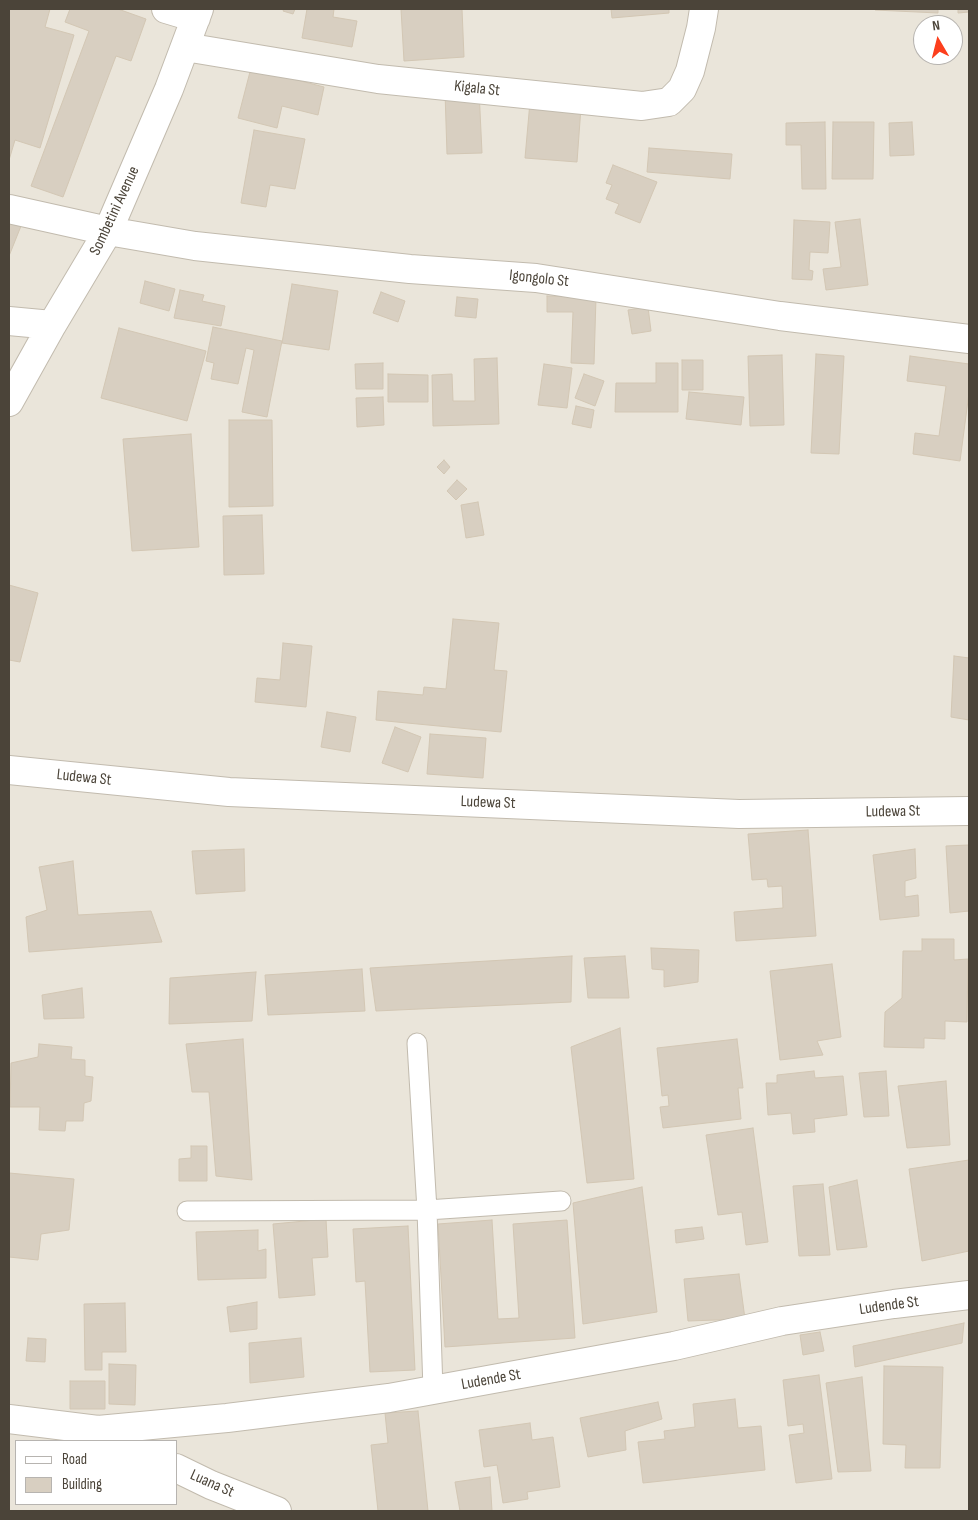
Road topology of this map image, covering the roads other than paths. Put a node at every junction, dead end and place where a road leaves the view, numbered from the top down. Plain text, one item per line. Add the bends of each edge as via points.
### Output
1 (166, 9) edge
2 (704, 9) edge
3 (198, 13) edge
4 (185, 47) junction
5 (9, 209) edge
6 (108, 231) junction
7 (9, 321) edge
8 (52, 325) junction
9 (969, 340) edge
10 (9, 402) edge
11 (9, 770) edge
12 (969, 811) edge
13 (417, 1043) dead end
14 (561, 1201) dead end
15 (428, 1210) junction
16 (186, 1211) dead end
17 (969, 1295) edge
18 (433, 1390) junction
19 (9, 1419) edge
20 (110, 1436) edge
21 (178, 1469) edge
22 (277, 1511) edge

1 - 3 street
2 - 4 street, Kigala St via 690,70 682,89 670,102 642,106 378,79
3 - 4 street, Sombetini Avenue
4 - 6 street, Sombetini Avenue
5 - 6 street, Igongolo St
6 - 8 street, Sombetini Avenue
6 - 9 street, Igongolo St via 214,248 410,269 536,278 780,316
7 - 8 street
8 - 10 street, Sombetini Avenue
11 - 12 street, Ludewa St via 229,792 739,814
13 - 15 lane
14 - 15 lane
15 - 16 lane
15 - 18 lane
17 - 18 street, Ludende St via 782,1321 674,1346
18 - 20 street, Ludende St
19 - 20 street, Ludende St
21 - 22 street, Luana St

